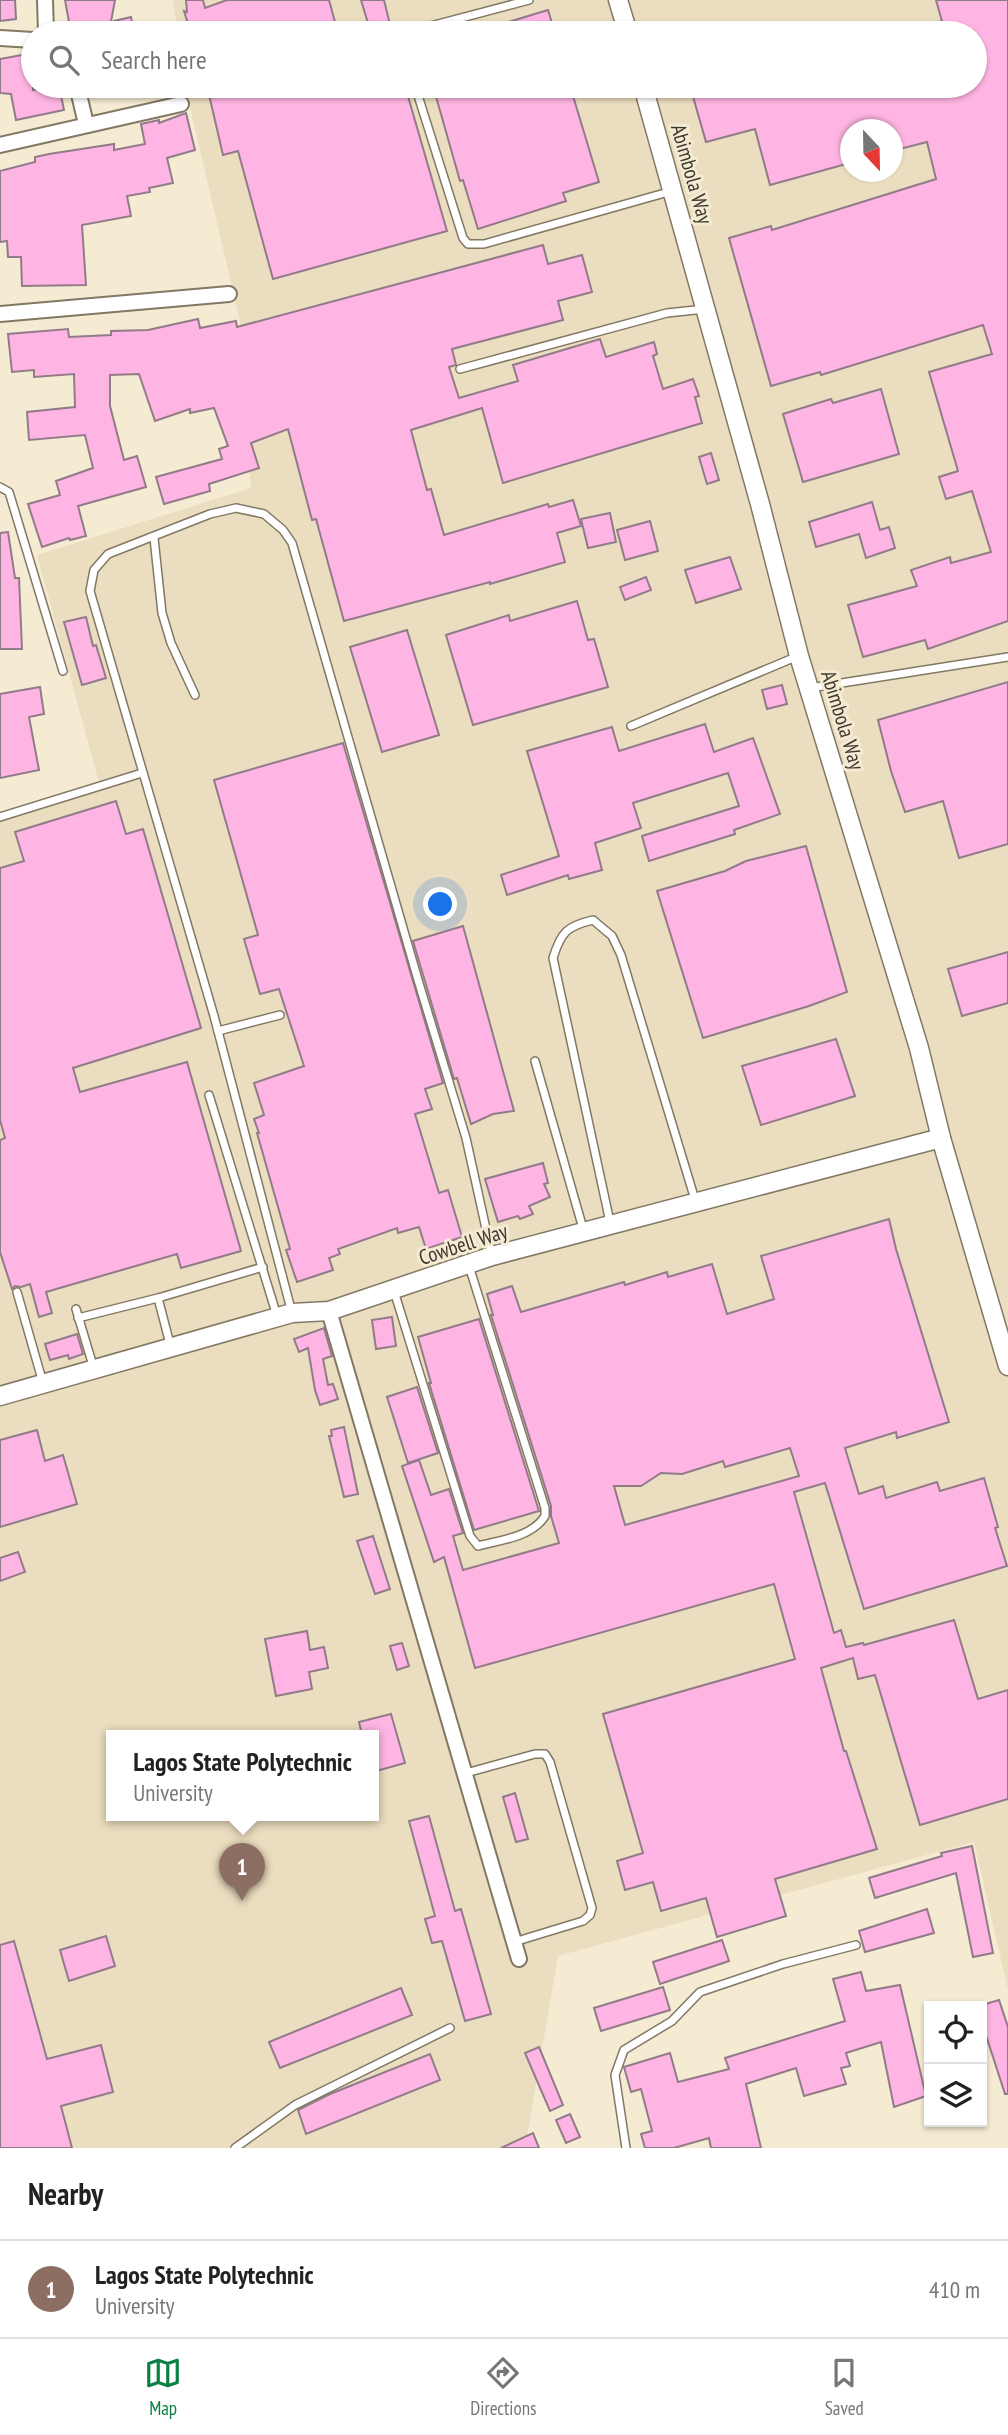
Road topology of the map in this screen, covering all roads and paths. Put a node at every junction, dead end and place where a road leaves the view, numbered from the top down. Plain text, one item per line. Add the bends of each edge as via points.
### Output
1 (45, 0) edge
2 (529, 0) edge
3 (618, 0) edge
4 (46, 21) edge
5 (450, 21) edge
6 (624, 21) edge
7 (0, 38) edge
8 (21, 39) edge
9 (80, 98) edge
10 (419, 98) edge
11 (646, 98) edge
12 (181, 104) dead end
13 (86, 124) junction
14 (0, 145) edge
15 (673, 191) junction
16 (229, 293) dead end
17 (706, 309) junction
18 (0, 314) edge
19 (460, 369) dead end
20 (0, 487) edge
21 (153, 538) junction
22 (799, 656) junction
23 (1008, 657) edge
24 (63, 671) dead end
25 (810, 688) junction
26 (195, 695) dead end
27 (631, 726) dead end
28 (142, 773) junction
29 (0, 817) edge
30 (280, 1015) dead end
31 (218, 1031) junction
32 (535, 1061) dead end
33 (208, 1095) dead end
34 (941, 1138) junction
35 (696, 1203) junction
36 (611, 1226) junction
37 (584, 1233) junction
38 (492, 1256) junction
39 (469, 1265) junction
40 (263, 1267) junction
41 (394, 1290) junction
42 (16, 1292) dead end
43 (158, 1298) junction
44 (329, 1311) junction
45 (284, 1315) junction
46 (1002, 1322) edge
47 (171, 1348) junction
48 (1008, 1366) edge
49 (94, 1369) junction
50 (43, 1384) junction
51 (0, 1396) edge
52 (466, 1773) junction
53 (514, 1942) junction
54 (856, 1945) dead end
55 (519, 1959) dead end
56 (450, 2028) dead end
57 (235, 2148) edge
58 (626, 2148) edge

1 - 4 street
2 - 5 lane
3 - 6 street
7 - 8 street
9 - 13 street
10 - 15 lane via 468,244 484,244
11 - 15 street, Abimbola Way
12 - 13 street
13 - 14 street
15 - 17 street, Abimbola Way
16 - 18 street
17 - 19 lane via 667,313
17 - 22 street, Abimbola Way
20 - 24 lane via 9,492
21 - 26 lane via 162,613
21 - 28 lane via 108,554 94,570 90,591
21 - 38 lane via 236,508 264,514 292,543 466,1138
22 - 25 street, Abimbola Way
22 - 27 lane
23 - 25 lane
25 - 34 street, Abimbola Way via 919,1048
28 - 29 lane
28 - 31 lane
30 - 31 lane
31 - 45 lane
32 - 37 lane
33 - 40 lane
34 - 35 street, Cowbell Way
34 - 46 street, Abimbola Way
35 - 36 street, Cowbell Way
35 - 36 lane via 621,956 612,936 593,920 575,924 558,941 553,958
36 - 37 street, Cowbell Way
37 - 38 street, Cowbell Way
38 - 39 street, Cowbell Way
39 - 41 street, Cowbell Way
39 - 41 lane via 544,1508 538,1527 511,1538 478,1546 470,1536
40 - 43 lane
40 - 45 lane
41 - 44 street, Cowbell Way
42 - 50 lane
43 - 47 lane
43 - 49 lane via 77,1314
44 - 45 street, Cowbell Way
44 - 52 street
45 - 47 street, Cowbell Way
46 - 48 street, Abimbola Way
47 - 49 street, Cowbell Way
49 - 50 street, Cowbell Way
50 - 51 street, Cowbell Way
52 - 53 street
52 - 53 lane via 545,1754 592,1908 583,1921
53 - 55 street
54 - 58 lane via 700,1992 672,2021 624,2050 615,2075
56 - 57 lane via 295,2105

